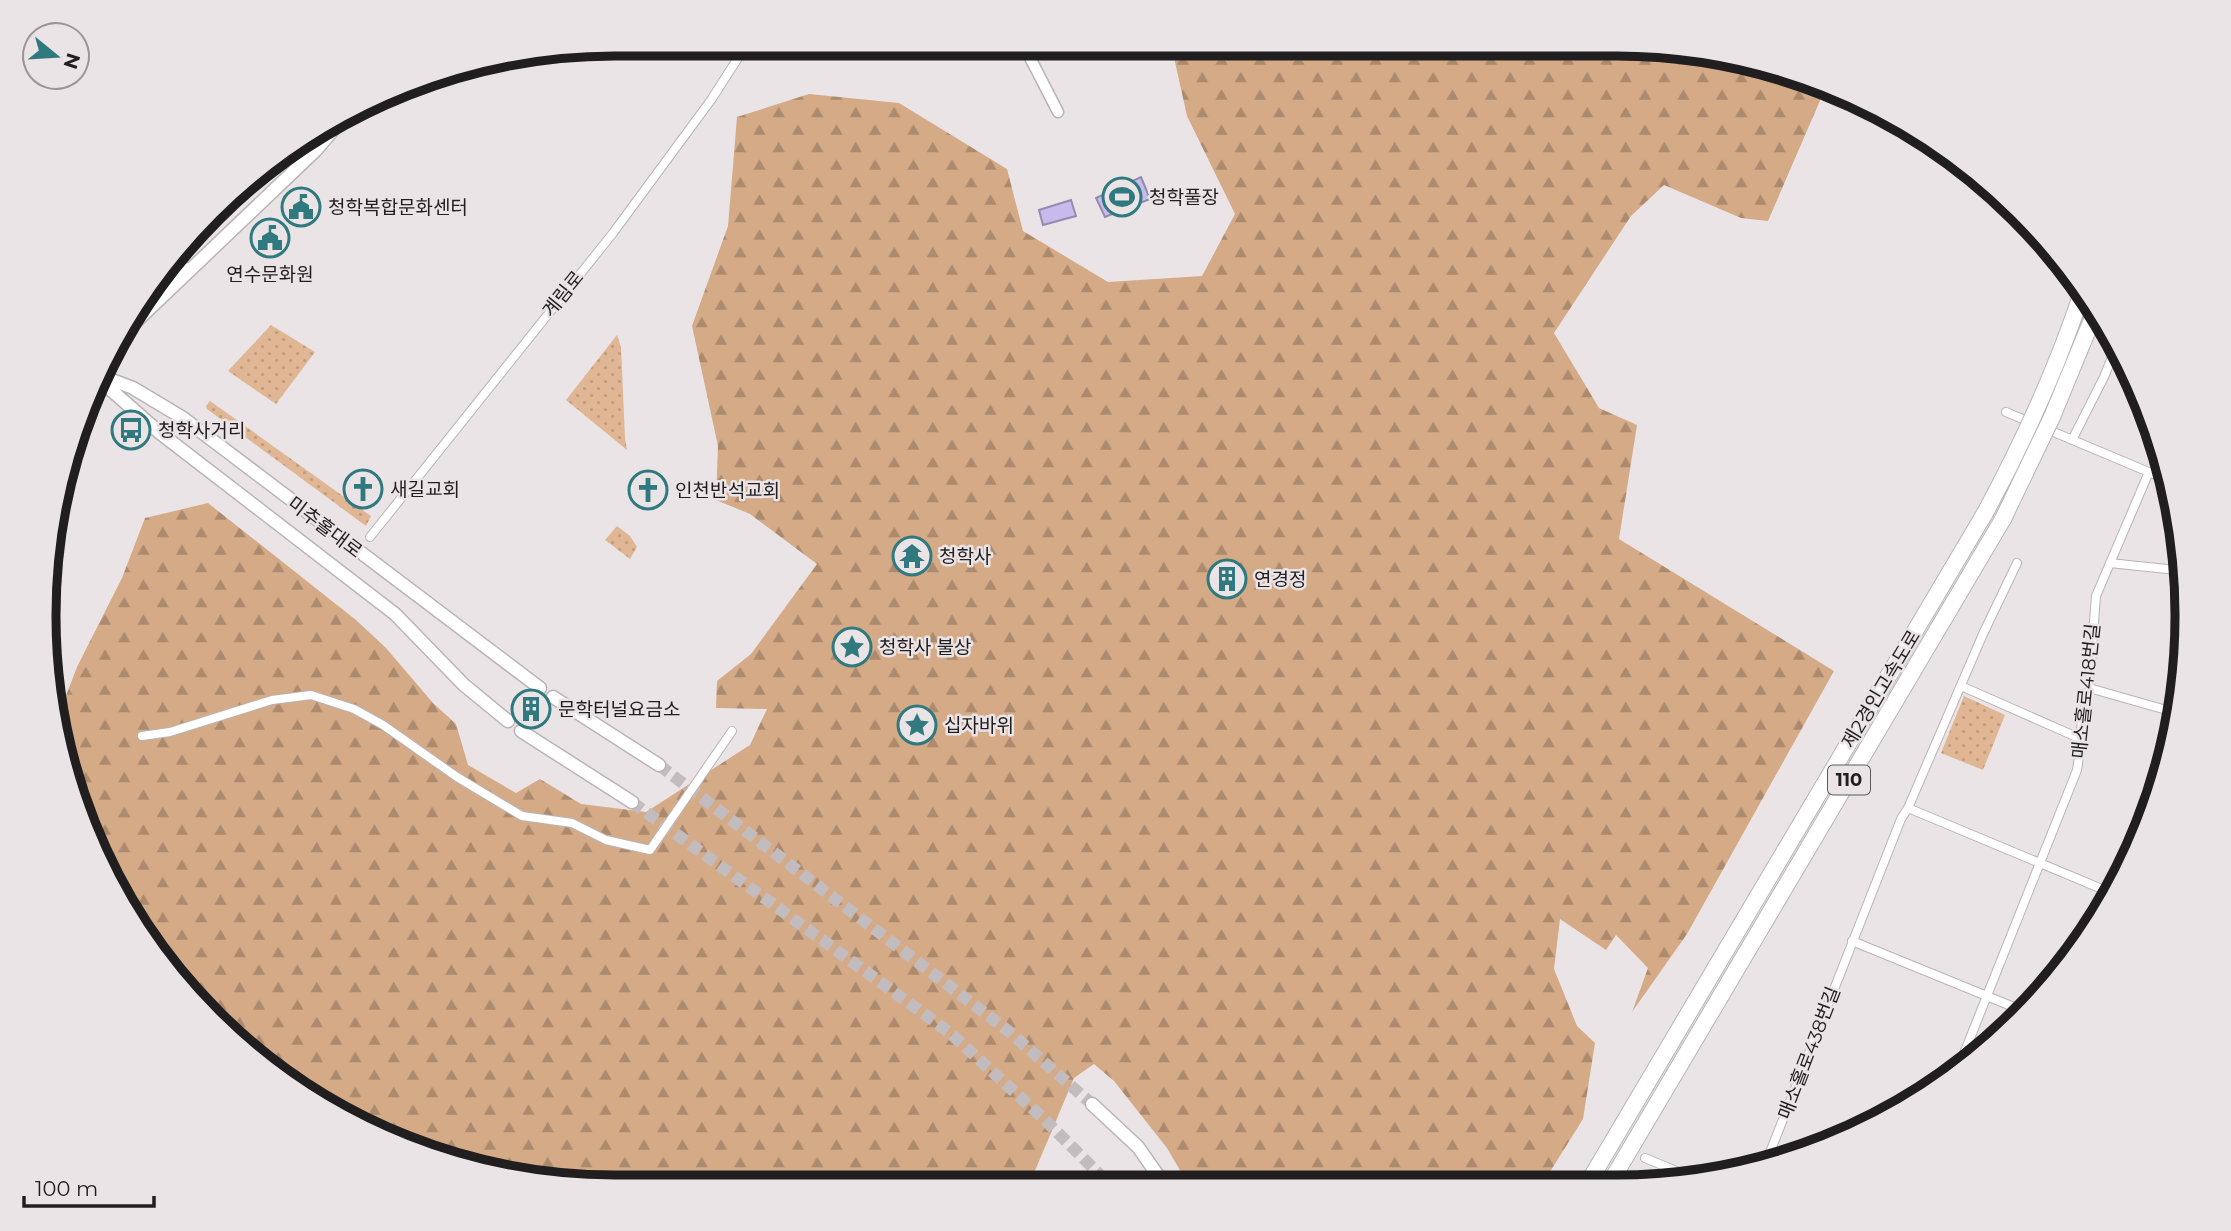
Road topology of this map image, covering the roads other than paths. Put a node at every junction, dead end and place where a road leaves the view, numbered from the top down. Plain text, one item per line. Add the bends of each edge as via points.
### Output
1 (739, 56) edge
2 (1029, 56) edge
3 (1058, 112) dead end
4 (328, 136) edge
5 (195, 267) junction
6 (172, 275) edge
7 (2079, 302) edge
8 (146, 312) edge
9 (2091, 322) edge
10 (2112, 358) edge
11 (109, 379) edge
12 (106, 386) edge
13 (2006, 412) dead end
14 (2072, 440) junction
15 (2149, 472) junction
16 (2157, 475) edge
17 (370, 537) dead end
18 (2110, 562) junction
19 (2017, 563) dead end
20 (2173, 570) edge
21 (1961, 687) junction
22 (540, 688) dead end
23 (2089, 688) junction
24 (553, 697) dead end
25 (2166, 710) edge
26 (508, 721) dead end
27 (521, 731) dead end
28 (732, 731) dead end
29 (142, 736) dead end
30 (2079, 738) junction
31 (659, 765) tunnel mouth
32 (632, 802) tunnel mouth
33 (1908, 808) junction
34 (2040, 863) junction
35 (2103, 889) edge
36 (1852, 941) junction
37 (1987, 996) junction
38 (2014, 1007) edge
39 (1965, 1052) edge
40 (1092, 1104) tunnel mouth
41 (1770, 1153) edge
42 (1645, 1158) dead end
43 (1676, 1171) edge
44 (1158, 1175) edge
45 (1593, 1175) edge
46 (1615, 1175) edge

1 - 17 street, 계림로 via 613,233
2 - 3 street
4 - 5 main road
5 - 6 main road
5 - 8 main road
7 - 45 highway, 제2경인고속도로 / 110, bridge via 2049,385 1985,513
9 - 46 highway, 제2경인고속도로 / 110, bridge via 2053,417 2003,519
10 - 14 street
11 - 22 main road, 미추홀대로 via 183,418
12 - 26 main road, 미추홀대로 via 160,433 395,614 464,685
13 - 14 street
14 - 15 street
15 - 16 street
15 - 18 street, 매소홀로418번길
18 - 20 street
18 - 23 street, 매소홀로418번길 via 2096,596
19 - 21 street, 매소홀로438번길
21 - 30 street
21 - 33 street, 매소홀로438번길
23 - 25 street
23 - 30 street, 매소홀로418번길
24 - 31 main road
27 - 32 main road
28 - 29 street via 650,850 606,840 572,823 522,816 383,724 311,695 272,700 170,732
30 - 34 street, 매소홀로418번길 via 2077,770
33 - 34 street
33 - 36 street, 매소홀로438번길
34 - 35 street
34 - 37 street, 매소홀로418번길
36 - 37 street
36 - 41 street, 매소홀로438번길
37 - 38 street
37 - 39 street, 매소홀로418번길
40 - 44 main road via 1138,1147
42 - 43 street

